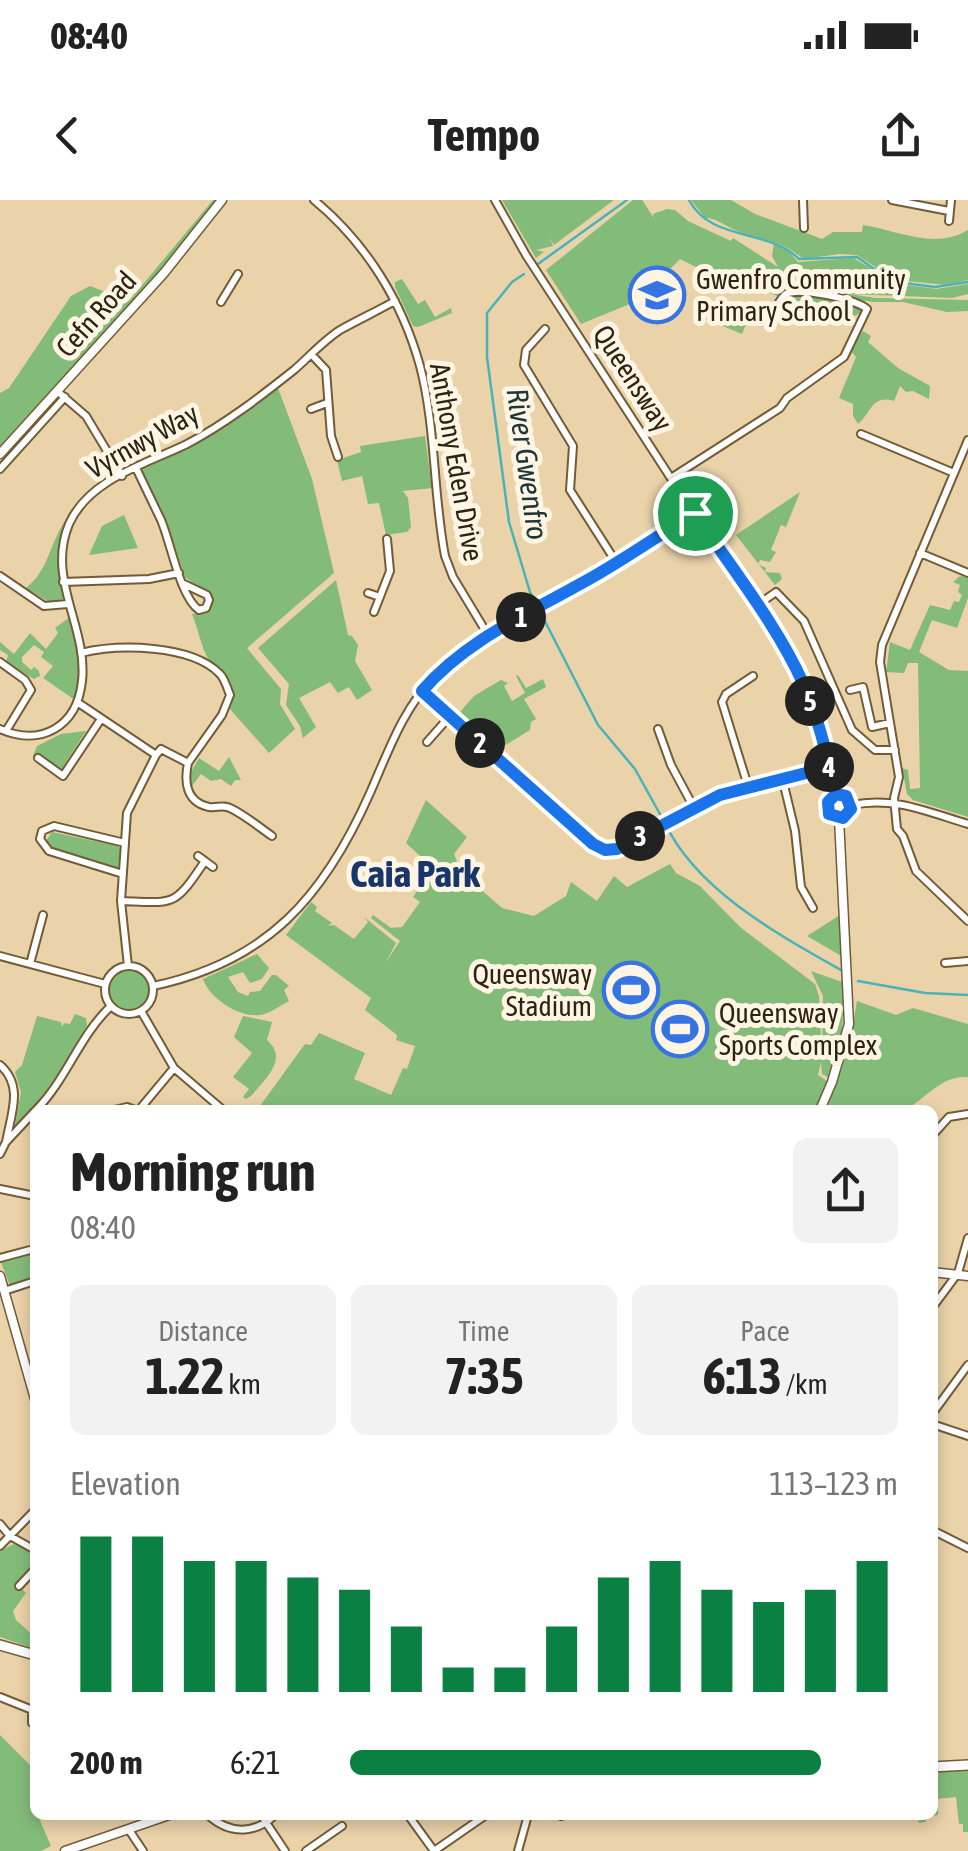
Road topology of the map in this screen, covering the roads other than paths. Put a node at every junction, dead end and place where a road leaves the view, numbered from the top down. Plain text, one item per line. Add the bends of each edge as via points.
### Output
1 (222, 200) edge
2 (314, 200) edge
3 (495, 200) edge
4 (803, 200) edge
5 (892, 200) edge
6 (951, 200) edge
7 (949, 211) junction
8 (949, 221) dead end
9 (804, 228) dead end
10 (238, 274) dead end
11 (221, 302) dead end
12 (394, 302) junction
13 (763, 312) dead end
14 (545, 329) dead end
15 (312, 354) junction
16 (57, 390) junction
17 (65, 397) junction
18 (326, 403) junction
19 (311, 409) dead end
20 (861, 434) dead end
21 (968, 440) edge
22 (334, 448) junction
23 (324, 452) dead end
24 (0, 454) edge
25 (338, 457) dead end
26 (136, 468) junction
27 (0, 469) edge
28 (954, 473) junction
29 (122, 476) junction
30 (671, 478) junction
31 (695, 513) junction
32 (387, 539) dead end
33 (920, 553) junction
34 (616, 562) junction
35 (179, 573) junction
36 (968, 573) edge
37 (0, 576) edge
38 (63, 582) junction
39 (184, 584) junction
40 (368, 593) dead end
41 (380, 597) junction
42 (68, 604) junction
43 (756, 606) junction
44 (374, 612) dead end
45 (488, 636) junction
46 (81, 653) junction
47 (0, 662) edge
48 (753, 676) dead end
49 (850, 690) dead end
50 (422, 691) junction
51 (76, 702) junction
52 (450, 716) junction
53 (101, 719) junction
54 (890, 724) junction
55 (872, 727) junction
56 (658, 729) dead end
57 (863, 729) dead end
58 (3, 730) edge
59 (428, 742) dead end
60 (895, 750) junction
61 (156, 756) junction
62 (38, 758) dead end
63 (188, 763) junction
64 (830, 767) junction
65 (782, 777) junction
66 (748, 786) junction
67 (836, 794) junction
68 (894, 801) junction
69 (852, 805) junction
70 (693, 806) junction
71 (839, 818) junction
72 (968, 824) edge
73 (272, 836) dead end
74 (124, 843) junction
75 (214, 867) dead end
76 (123, 874) junction
77 (121, 901) junction
78 (813, 908) dead end
79 (43, 915) dead end
80 (968, 921) edge
81 (0, 956) edge
82 (968, 961) edge
83 (946, 963) dead end
84 (30, 964) junction
85 (128, 966) junction
86 (106, 984) junction
87 (153, 986) junction
88 (111, 1006) junction
89 (141, 1011) junction
90 (0, 1065) edge
91 (174, 1068) junction
92 (41, 1105) edge
93 (141, 1105) edge
94 (216, 1105) edge
95 (822, 1105) edge
96 (968, 1114) edge
97 (30, 1116) edge
98 (938, 1129) edge
99 (6, 1142) junction
100 (0, 1154) edge
101 (0, 1189) edge
102 (30, 1195) edge
103 (968, 1238) edge
104 (30, 1250) edge
105 (0, 1258) edge
106 (938, 1273) edge
107 (963, 1275) edge
108 (0, 1276) edge
109 (30, 1282) edge
110 (4, 1290) junction
111 (938, 1302) edge
112 (11, 1320) junction
113 (0, 1323) edge
114 (30, 1354) edge
115 (22, 1356) junction
116 (968, 1365) edge
117 (30, 1382) edge
118 (938, 1406) edge
119 (938, 1426) edge
120 (968, 1436) edge
121 (30, 1515) edge
122 (0, 1524) edge
123 (938, 1533) edge
124 (10, 1536) junction
125 (0, 1546) edge
126 (30, 1547) edge
127 (968, 1548) edge
128 (30, 1575) edge
129 (20, 1586) dead end
130 (0, 1645) edge
131 (30, 1654) edge
132 (0, 1696) edge
133 (30, 1711) edge
134 (968, 1765) edge
135 (938, 1767) edge
136 (156, 1820) edge
137 (214, 1820) edge
138 (264, 1820) edge
139 (269, 1820) edge
140 (412, 1820) edge
141 (479, 1820) edge
142 (527, 1820) edge
143 (266, 1823) junction
144 (342, 1826) dead end
145 (130, 1830) junction
146 (65, 1851) edge
147 (143, 1851) edge
148 (285, 1851) edge
149 (306, 1851) edge
150 (434, 1851) edge
151 (518, 1851) edge

1 - 16 street, Cefn Road
2 - 12 street, Anthony Eden Drive via 367,254
3 - 30 street, Queensway
4 - 9 street
5 - 7 street
6 - 7 street
7 - 8 street
10 - 11 street
12 - 15 street, Vyrnwy Way
12 - 45 street, Anthony Eden Drive via 420,367 445,556
13 - 30 street via 771,314 782,297 796,292 854,300 867,309 840,361
14 - 34 street via 526,350 524,365 573,446 570,490
15 - 18 street via 326,370
15 - 26 street, Vyrnwy Way via 234,416
16 - 17 street
16 - 24 street, Cefn Road
17 - 27 street, Cefn Road
17 - 29 street via 86,416
18 - 19 street
18 - 22 street
20 - 28 street
21 - 28 street
22 - 23 street
22 - 25 street
26 - 29 street, Vyrnwy Way
26 - 35 street
28 - 33 street
29 - 38 street, Vyrnwy Way via 91,494 70,522
30 - 31 street, Queensway
31 - 34 street
31 - 43 street, Queensway
32 - 41 street via 390,572
33 - 36 street
33 - 54 street via 880,651
34 - 45 street
35 - 38 street
35 - 39 street
37 - 42 street via 44,606
38 - 42 street, Vyrnwy Way
39 - 39 street via 194,608 206,608 207,595
40 - 41 street
41 - 44 street
42 - 46 street, Vyrnwy Way
43 - 60 street via 776,592 789,603 804,621 852,730 875,750
43 - 64 street, Queensway via 803,683
45 - 50 street via 458,654
46 - 51 street, Vyrnwy Way
46 - 63 street via 105,647 179,652 223,676 230,695
47 - 58 street via 31,690
48 - 66 street via 722,702
49 - 55 street via 864,687
50 - 52 street
50 - 87 street via 400,723 350,835 298,910 246,953
51 - 53 street
51 - 58 street via 44,736
52 - 59 street
52 - 70 street via 598,848 617,849
53 - 61 street
53 - 62 street via 63,776
54 - 55 street
54 - 60 street
55 - 57 street
56 - 70 street
60 - 68 street
61 - 63 street via 166,749
61 - 74 street via 132,799
63 - 73 street via 185,778 196,801 227,806
64 - 65 street
64 - 67 street, Queensway
65 - 66 street
65 - 78 street via 802,887
66 - 70 street
67 - 69 street
67 - 71 street, Queensway via 828,810
68 - 69 street
68 - 72 street
68 - 80 street via 896,829 916,872
69 - 71 street
71 - 95 street, Queensway via 849,1024
74 - 76 street
74 - 76 street via 54,826 40,839 49,851
75 - 77 street via 202,858 178,898
76 - 77 street
77 - 85 street
79 - 84 street
81 - 84 street
82 - 83 street
84 - 86 street
85 - 86 street
85 - 87 street via 147,973
86 - 88 street
87 - 89 street
88 - 89 street via 125,1014
88 - 92 street
89 - 91 street
90 - 99 street via 16,1089
91 - 93 street
91 - 94 street
96 - 98 street via 949,1116
97 - 99 street
99 - 100 street
101 - 102 street
103 - 107 street
104 - 105 street
106 - 107 street
107 - 111 street
108 - 110 street
109 - 110 street
110 - 112 street
112 - 113 street
112 - 115 street
114 - 115 street
115 - 117 street
116 - 118 street
119 - 120 street
121 - 124 street
122 - 124 street
123 - 127 street
124 - 125 street
124 - 126 street
128 - 129 street
130 - 131 main road
132 - 133 street
134 - 135 main road
136 - 145 street
137 - 143 street via 235,1830
138 - 143 street
139 - 143 street
140 - 150 street
141 - 150 street
142 - 151 street
143 - 148 street
144 - 149 street
145 - 146 street
145 - 147 street

